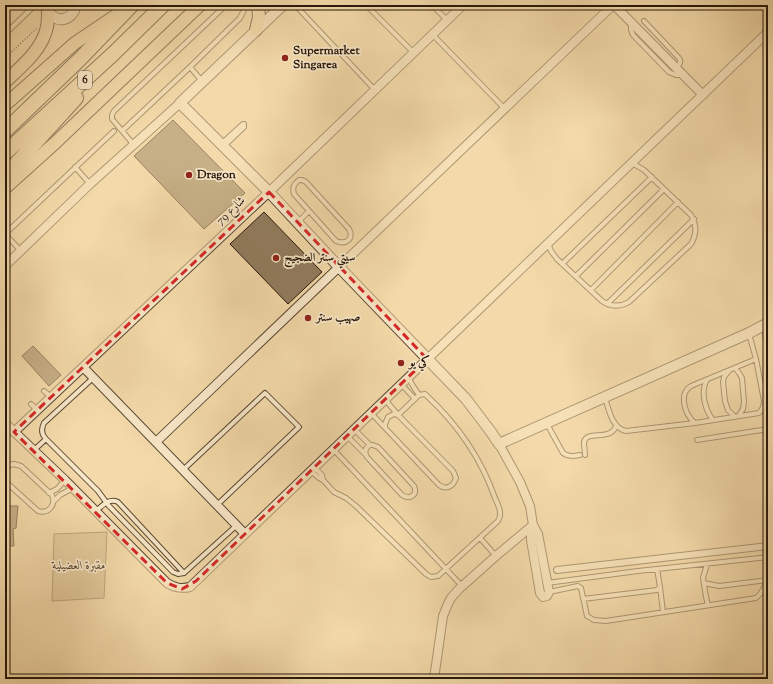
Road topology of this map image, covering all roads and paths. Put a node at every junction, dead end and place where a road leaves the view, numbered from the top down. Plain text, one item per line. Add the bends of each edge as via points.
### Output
1 (32, 5) edge
2 (76, 5) edge
3 (131, 5) edge
4 (164, 5) edge
5 (200, 5) edge
6 (226, 5) edge
7 (243, 5) edge
8 (258, 5) edge
9 (283, 5) edge
10 (295, 5) edge
11 (366, 5) edge
12 (432, 5) edge
13 (463, 5) edge
14 (613, 5) edge
15 (47, 8) edge
16 (447, 20) junction
17 (644, 21) dead end
18 (631, 23) junction
19 (41, 24) dead end
20 (256, 30) junction
21 (768, 32) edge
22 (5, 34) edge
23 (432, 34) junction
24 (413, 52) junction
25 (113, 54) junction
26 (5, 58) edge
27 (190, 67) junction
28 (676, 68) junction
29 (683, 75) junction
30 (203, 81) junction
31 (5, 82) edge
32 (375, 90) junction
33 (703, 95) junction
34 (180, 103) junction
35 (5, 104) edge
36 (504, 109) junction
37 (5, 131) edge
38 (114, 131) dead end
39 (122, 131) junction
40 (134, 145) junction
41 (222, 145) junction
42 (5, 153) edge
43 (632, 163) junction
44 (75, 168) junction
45 (5, 176) edge
46 (652, 177) junction
47 (90, 184) junction
48 (5, 188) edge
49 (664, 189) junction
50 (269, 192) junction
51 (678, 202) junction
52 (309, 211) junction
53 (694, 219) junction
54 (297, 222) junction
55 (5, 234) edge
56 (548, 243) junction
57 (21, 250) junction
58 (562, 264) junction
59 (5, 266) edge
60 (339, 267) junction
61 (576, 276) junction
62 (591, 290) junction
63 (607, 304) junction
64 (766, 324) edge
65 (749, 333) junction
66 (427, 359) junction
67 (756, 359) junction
68 (768, 359) edge
69 (83, 367) junction
70 (735, 368) junction
71 (728, 371) junction
72 (408, 377) junction
73 (93, 378) junction
74 (708, 380) junction
75 (400, 384) junction
76 (44, 391) dead end
77 (419, 395) junction
78 (51, 397) junction
79 (386, 398) junction
80 (605, 398) junction
81 (415, 399) junction
82 (764, 401) junction
83 (371, 412) junction
84 (398, 415) junction
85 (734, 416) junction
86 (739, 416) junction
87 (713, 420) junction
88 (768, 420) edge
89 (695, 422) junction
90 (546, 423) junction
91 (768, 425) edge
92 (616, 426) junction
93 (9, 427) edge
94 (385, 427) junction
95 (354, 429) junction
96 (347, 436) junction
97 (46, 439) junction
98 (697, 440) dead end
99 (156, 442) junction
100 (499, 444) junction
101 (370, 445) junction
102 (333, 449) junction
103 (34, 450) junction
104 (366, 454) junction
105 (312, 469) junction
106 (5, 470) edge
107 (183, 470) junction
108 (5, 479) edge
109 (65, 480) junction
110 (73, 488) junction
111 (49, 493) junction
112 (53, 502) junction
113 (106, 502) junction
114 (217, 505) junction
115 (96, 511) junction
116 (237, 525) junction
117 (533, 525) junction
118 (245, 534) junction
119 (480, 538) junction
120 (768, 546) edge
121 (496, 556) junction
122 (768, 557) edge
123 (707, 564) junction
124 (446, 568) junction
125 (657, 569) junction
126 (557, 570) dead end
127 (184, 573) junction
128 (768, 580) edge
129 (547, 583) junction
130 (704, 583) junction
131 (462, 586) junction
132 (660, 587) junction
133 (549, 592) junction
134 (583, 599) junction
135 (708, 605) junction
136 (663, 612) junction
137 (434, 679) edge

1 - 22 lane
2 - 15 street via 72,13 62,19 52,17
3 - 35 main road via 76,43
3 - 37 highway, 6 via 81,58
4 - 25 highway, 6
5 - 48 main road via 56,143
6 - 39 lane via 114,111 112,119
7 - 27 lane via 244,10 240,18
8 - 20 main road
9 - 20 street
10 - 32 lane
11 - 24 lane
12 - 16 lane
13 - 16 street, شارع 79
14 - 18 street
14 - 36 street
15 - 31 main road via 47,26 43,40 37,50
16 - 23 street, شارع 79
17 - 28 lane via 679,58 680,64
18 - 28 street
18 - 29 lane via 633,35 669,72
19 - 26 path
20 - 30 street
21 - 33 street
23 - 24 street, شارع 79
23 - 36 lane
24 - 32 street, شارع 79
25 - 42 highway, 6
25 - 45 highway
27 - 30 lane
27 - 39 lane
28 - 29 street
29 - 33 street
30 - 34 street
32 - 50 street, شارع 79
33 - 43 street
34 - 40 street
34 - 41 street
36 - 60 street
38 - 44 lane
39 - 40 lane
40 - 47 street
41 - 41 lane via 244,127 244,124 242,125
41 - 50 street
43 - 46 lane
43 - 56 street
44 - 47 lane
44 - 55 lane
46 - 49 lane
46 - 58 lane
47 - 57 street
49 - 51 lane
49 - 61 lane
50 - 54 street
50 - 69 street, شارع 79
51 - 53 lane
51 - 62 lane
52 - 52 lane via 336,241 343,243 348,240 349,229 306,182 299,180 293,186 294,194
52 - 54 lane
53 - 63 lane
53 - 63 lane via 696,229 691,244 629,302 618,306
54 - 60 street
55 - 57 lane
56 - 58 lane via 551,252
56 - 66 street
57 - 59 street
58 - 61 lane
60 - 66 street
60 - 99 street
61 - 62 lane
62 - 63 lane
64 - 65 street
64 - 68 lane
65 - 67 lane
65 - 80 street
66 - 72 street
66 - 100 street via 466,399
67 - 70 lane
67 - 82 lane
69 - 73 street
69 - 78 street, شارع 79
70 - 71 lane
70 - 86 lane via 742,378 744,402
71 - 74 lane
71 - 85 lane via 723,382 725,401 728,410
72 - 75 street
72 - 77 lane
73 - 97 lane via 44,423 42,433
73 - 99 street
74 - 87 lane via 704,387 706,406
74 - 89 lane via 689,388 684,394 686,411
75 - 79 street
75 - 81 lane
76 - 78 lane
77 - 81 lane
77 - 119 lane via 427,396 458,429 489,481 500,518
78 - 93 street, شارع 79
79 - 83 street
79 - 84 lane
80 - 90 street
80 - 92 lane
81 - 84 lane
82 - 86 lane via 763,409 756,414
82 - 88 lane
83 - 94 lane
83 - 95 street
84 - 94 lane via 388,417
84 - 94 lane via 453,471 456,478 453,485 446,488 439,485
85 - 86 lane
85 - 87 lane
87 - 89 lane
89 - 92 lane via 626,431
90 - 92 lane via 563,453 570,456 583,455 586,438 608,434
90 - 100 street
91 - 98 lane via 762,430
93 - 103 street
95 - 96 street
95 - 101 lane
96 - 102 street
96 - 104 lane
97 - 103 lane
97 - 113 lane
99 - 107 street
100 - 117 street via 530,506
101 - 104 lane via 366,449
101 - 104 lane via 376,445 414,486 416,489 413,496 409,498 402,495
102 - 105 street
102 - 124 lane
103 - 109 street
105 - 118 street
105 - 124 lane via 322,475 323,480 334,492 356,506 428,576 438,576
106 - 111 lane via 14,464 21,466
107 - 114 street
107 - 114 lane via 266,393 299,427
108 - 112 lane via 38,511 48,510
109 - 110 street
109 - 111 lane
110 - 112 lane
110 - 115 street
111 - 112 lane
113 - 115 lane
113 - 127 lane via 173,572
113 - 127 lane via 118,502
114 - 116 street
115 - 118 street via 174,588 190,586
116 - 118 street
116 - 127 lane
117 - 121 street
117 - 129 street via 538,534
117 - 133 street via 531,540 540,593 545,597
119 - 121 lane
119 - 124 lane
120 - 126 street
121 - 131 street
122 - 123 lane
123 - 125 lane
123 - 130 lane
124 - 131 lane
125 - 129 lane
125 - 132 lane
128 - 130 lane via 719,586
128 - 135 lane via 756,598
129 - 133 street
130 - 135 lane
131 - 137 street via 445,609
132 - 134 lane via 657,590
132 - 136 lane
133 - 134 lane via 578,586 581,588
134 - 136 lane via 587,616 594,620 606,621
135 - 136 lane

